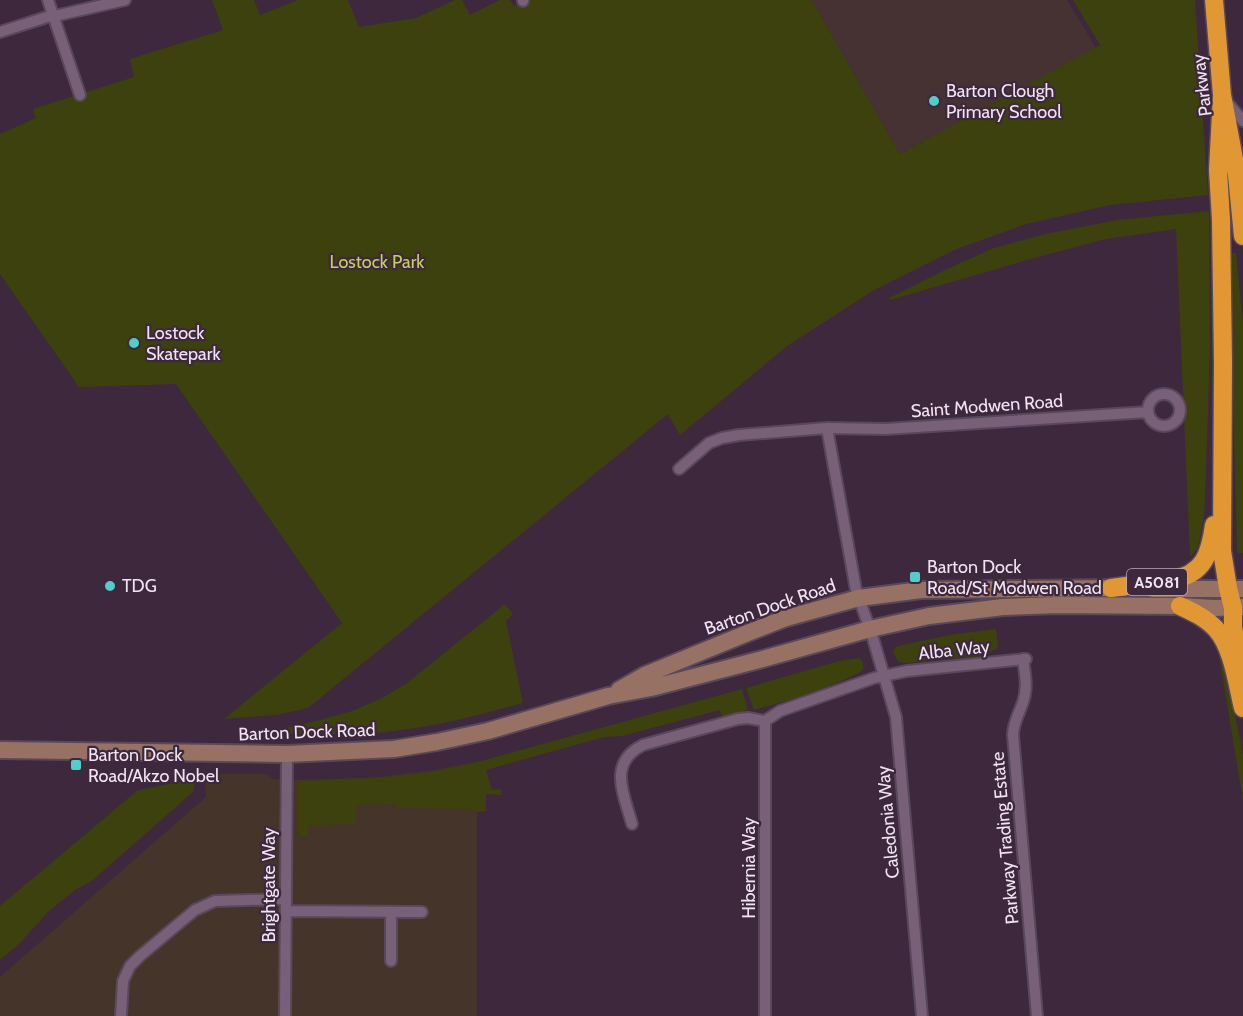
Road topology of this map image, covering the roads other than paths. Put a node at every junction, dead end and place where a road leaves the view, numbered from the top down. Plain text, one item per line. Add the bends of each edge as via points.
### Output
1 (48, 0) edge
2 (125, 0) edge
3 (1214, 0) edge
4 (54, 16) junction
5 (0, 32) edge
6 (80, 95) dead end
7 (1222, 95) junction
8 (1243, 122) edge
9 (1242, 229) edge
10 (1148, 412) dead end
11 (827, 428) junction
12 (1223, 458) junction
13 (678, 469) dead end
14 (1111, 588) junction
15 (1235, 589) edge
16 (859, 598) junction
17 (1180, 606) junction
18 (1238, 607) edge
19 (870, 629) junction
20 (1024, 659) joint
21 (884, 676) junction
22 (1243, 684) edge
23 (608, 696) junction
24 (1243, 708) edge
25 (765, 721) junction
26 (0, 750) edge
27 (287, 754) junction
28 (632, 824) dead end
29 (286, 898) junction
30 (286, 911) junction
31 (391, 912) junction
32 (422, 912) dead end
33 (391, 961) dead end
34 (122, 1016) edge
35 (285, 1016) edge
36 (765, 1016) edge
37 (922, 1016) edge
38 (1037, 1016) edge

1 - 4 street
2 - 4 street
3 - 7 highway, Parkway / A5081
4 - 5 street
4 - 6 street
7 - 8 street
7 - 9 highway, Parkway / A5081
7 - 12 highway, A5081 via 1218,170
10 - 11 street, Saint Modwen Road via 886,429
11 - 13 street, Saint Modwen Road via 722,438
11 - 16 street
12 - 14 highway, A5081 via 1212,539 1199,568 1180,579
12 - 15 highway, A5081 via 1222,551
14 - 15 main road, Barton Dock Road
14 - 16 main road, Barton Dock Road via 921,590
15 - 18 highway
16 - 19 street
16 - 23 main road, Barton Dock Road via 750,632 645,675
17 - 18 main road, Barton Dock Road
17 - 19 main road, Barton Dock Road via 1003,608 929,616
17 - 24 highway, A5081 via 1207,621 1222,637
18 - 22 highway via 1233,627
19 - 21 street, Caledonia Way
19 - 23 main road, Barton Dock Road
20 - 21 street, Alba Way
20 - 38 street, Parkway Trading Estate via 1026,692 1012,735
21 - 25 street via 780,711
21 - 37 street, Caledonia Way via 896,717
23 - 27 main road, Barton Dock Road via 437,742
25 - 28 street via 727,721 634,750 625,760 620,777
25 - 36 street, Hibernia Way
26 - 27 main road, Barton Dock Road
27 - 29 street, Brightgate Way
29 - 30 street, Brightgate Way
29 - 34 street via 215,900 195,909 130,966 123,981
30 - 31 street
30 - 35 street, Brightgate Way
31 - 32 street
31 - 33 street

